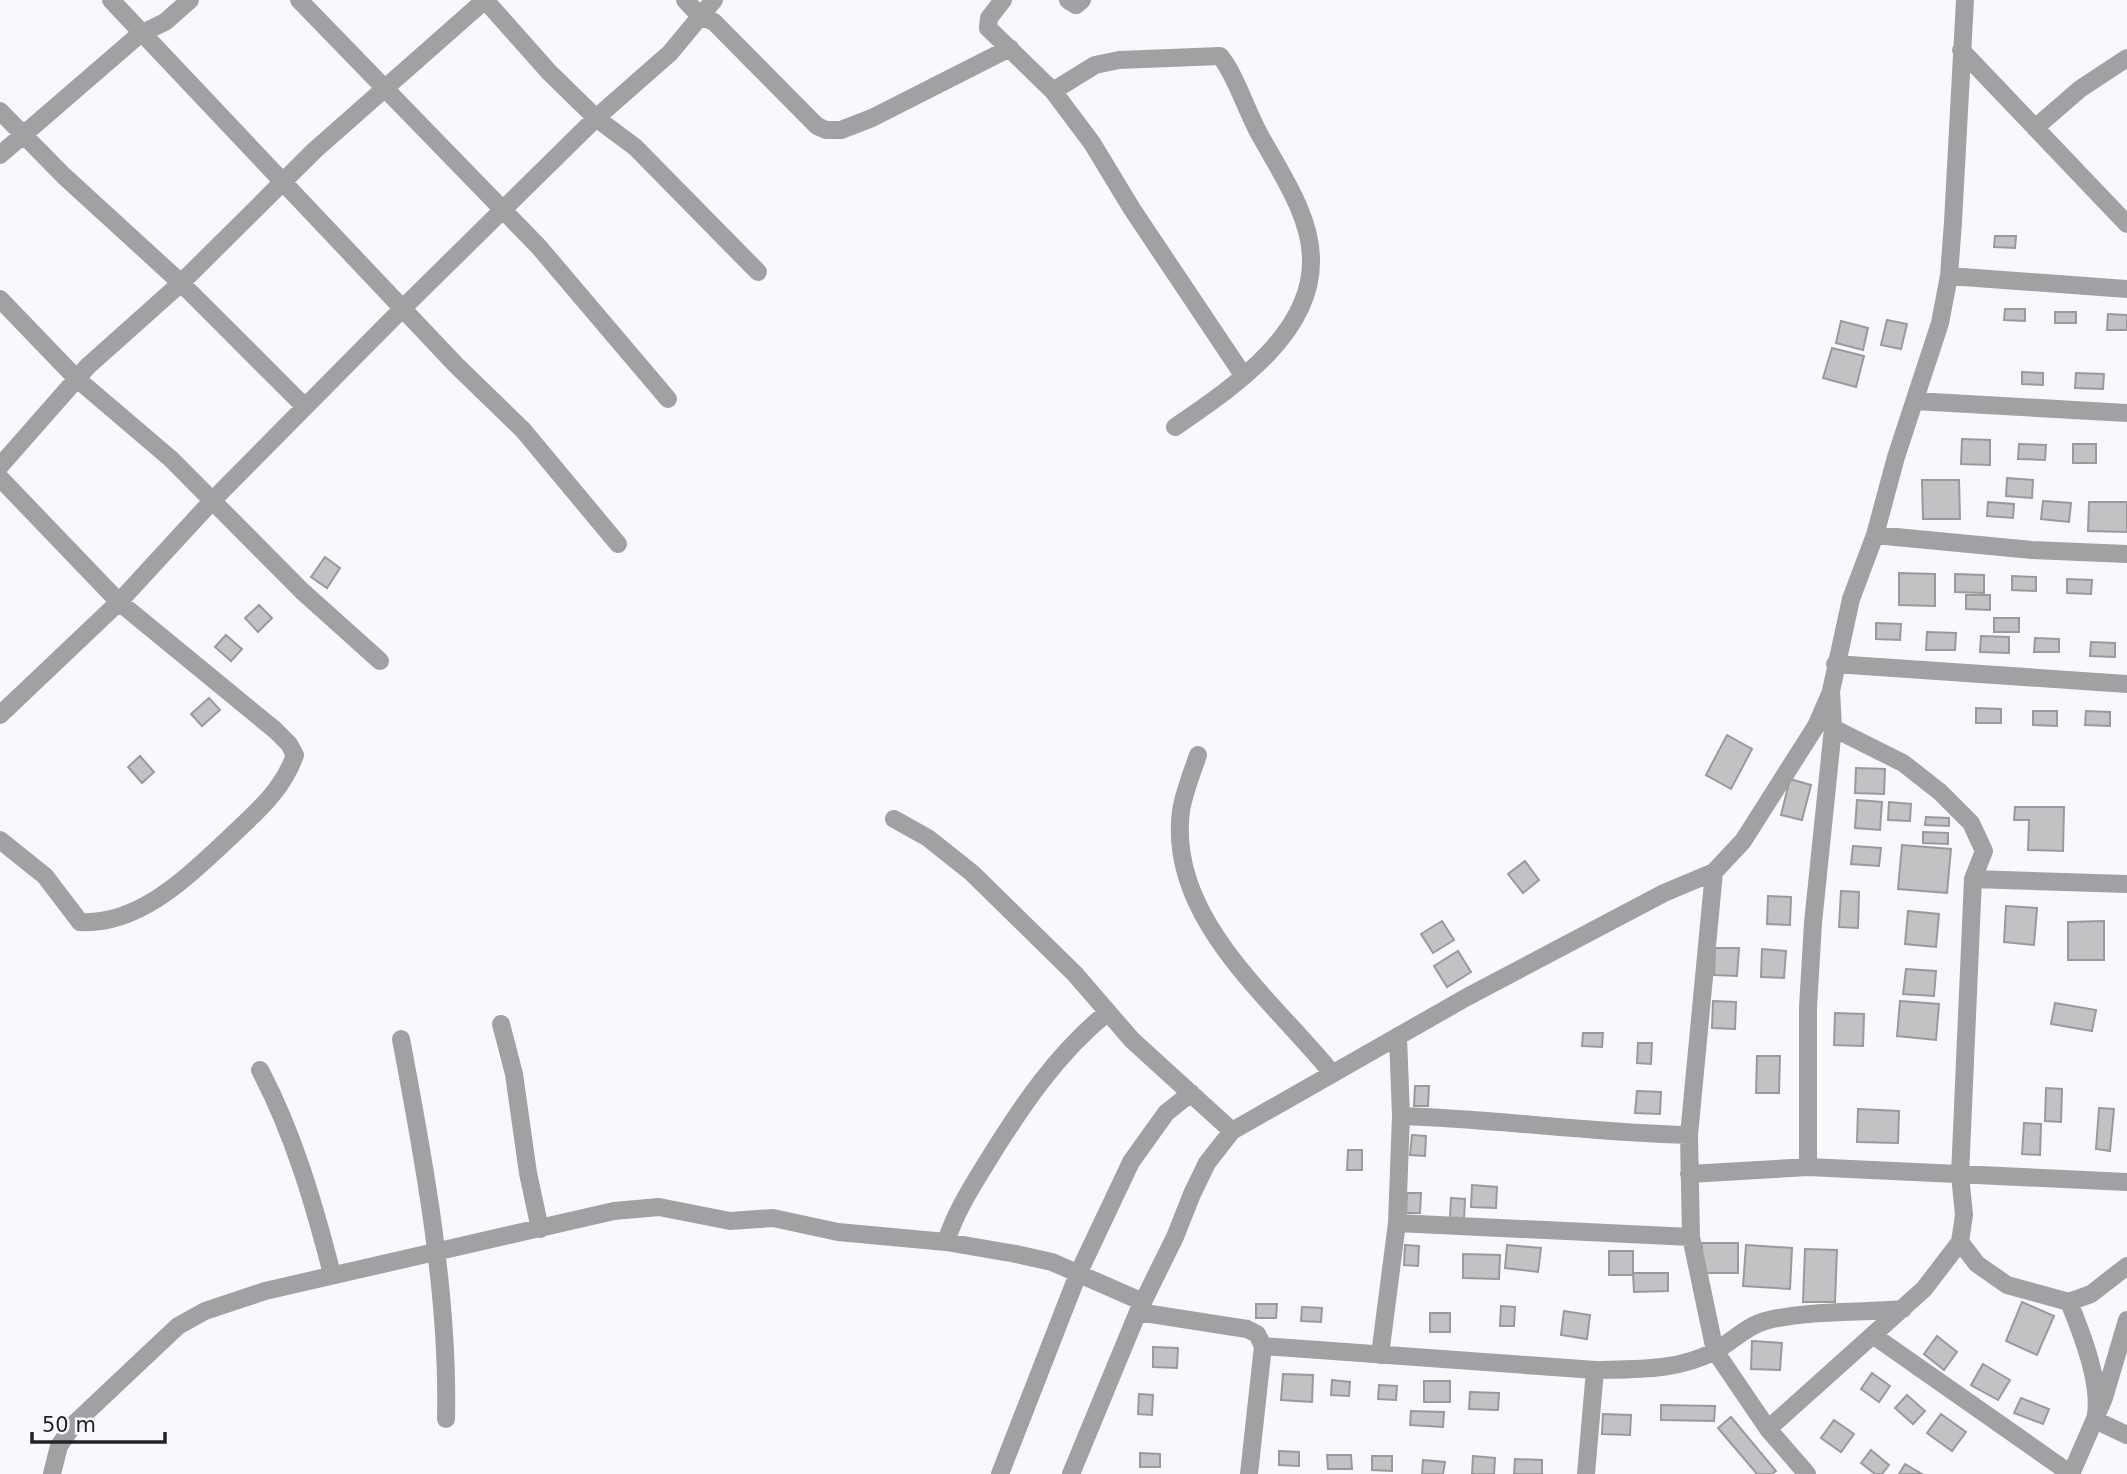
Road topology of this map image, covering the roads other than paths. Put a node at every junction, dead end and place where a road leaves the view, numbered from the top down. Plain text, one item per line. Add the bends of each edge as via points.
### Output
1 (111, 0) edge
2 (190, 0) edge
3 (299, 0) edge
4 (485, 0) edge
5 (685, 0) edge
6 (714, 0) edge
7 (1003, 0) edge
8 (1068, 0) edge
9 (1082, 0) edge
10 (1965, 0) edge
11 (701, 16) junction
12 (140, 34) junction
13 (1010, 48) junction
14 (1961, 50) junction
15 (2127, 58) edge
16 (387, 89) junction
17 (1053, 91) junction
18 (0, 111) edge
19 (596, 118) junction
20 (2035, 128) junction
21 (22, 135) junction
22 (0, 155) edge
23 (283, 181) junction
24 (503, 211) junction
25 (2127, 224) edge
26 (758, 272) dead end
27 (1949, 276) junction
28 (181, 283) junction
29 (2127, 289) edge
30 (0, 299) edge
31 (404, 307) junction
32 (1243, 375) junction
33 (76, 378) junction
34 (668, 399) dead end
35 (1915, 401) junction
36 (305, 407) junction
37 (2127, 413) edge
38 (1175, 427) dead end
39 (0, 466) edge
40 (0, 478) edge
41 (212, 501) junction
42 (1875, 535) junction
43 (618, 544) dead end
44 (2127, 554) edge
45 (119, 602) junction
46 (380, 661) dead end
47 (1835, 664) junction
48 (2127, 684) edge
49 (1831, 691) junction
50 (0, 715) edge
51 (1833, 728) junction
52 (1198, 754) dead end
53 (894, 819) dead end
54 (0, 840) edge
55 (1714, 872) junction
56 (1973, 879) junction
57 (2127, 884) edge
58 (1108, 1012) junction
59 (502, 1024) dead end
60 (1398, 1036) junction
61 (401, 1039) dead end
62 (260, 1070) dead end
63 (1331, 1072) junction
64 (1191, 1093) junction
65 (1401, 1116) junction
66 (1232, 1131) junction
67 (1689, 1135) junction
68 (1808, 1167) junction
69 (1689, 1174) junction
70 (1960, 1175) junction
71 (2127, 1182) edge
72 (1397, 1223) junction
73 (540, 1229) junction
74 (1690, 1237) junction
75 (946, 1242) junction
76 (1960, 1242) junction
77 (434, 1251) junction
78 (2127, 1266) edge
79 (332, 1274) junction
80 (1078, 1274) junction
81 (2069, 1302) junction
82 (1140, 1307) junction
83 (1903, 1309) junction
84 (2127, 1320) edge
85 (1874, 1336) junction
86 (1263, 1346) junction
87 (1715, 1351) junction
88 (1380, 1355) junction
89 (1595, 1370) junction
90 (446, 1419) dead end
91 (2095, 1420) junction
92 (1768, 1429) junction
93 (2127, 1435) edge
94 (52, 1474) edge
95 (1000, 1474) edge
96 (1071, 1474) edge
97 (1250, 1474) edge
98 (1586, 1474) edge
99 (1807, 1474) edge
100 (2071, 1474) edge

1 - 12 street
2 - 12 street via 164,22
3 - 16 street
4 - 16 street
4 - 19 street
5 - 11 street
6 - 11 street
7 - 13 street via 987,23
8 - 9 street via 1076,5
10 - 14 street
11 - 13 street via 714,22 826,130 841,130 872,118
11 - 19 street via 670,52
12 - 21 street
12 - 23 street
13 - 17 street
14 - 20 street
14 - 27 street
15 - 20 street
16 - 23 street
16 - 24 street
17 - 32 street via 1092,143
17 - 32 street via 1095,65 1119,60 1220,56 1226,62 1252,123 1295,202 1312,258 1302,306
18 - 21 street
19 - 24 street
19 - 26 street via 635,147
20 - 25 street
21 - 22 street
21 - 28 street
23 - 28 street
23 - 31 street
24 - 31 street
24 - 34 street
27 - 29 street
27 - 35 street via 1940,323
28 - 33 street
28 - 36 street
30 - 33 street
31 - 36 street
31 - 43 street via 505,411
32 - 38 street
33 - 39 street
33 - 41 street via 171,459
35 - 37 street
35 - 42 street
36 - 41 street
40 - 45 street
41 - 45 street
41 - 46 street
42 - 44 street
42 - 47 street via 1851,599
45 - 50 street
45 - 54 street via 282,737 295,754 290,768 271,799 194,873 172,890 103,921 80,922 45,876
47 - 48 street
47 - 49 street
49 - 51 street
49 - 55 street via 1816,726 1743,841
51 - 56 street via 1903,763 1971,823 1984,852
51 - 68 street via 1808,993
52 - 63 street via 1181,811 1180,844 1193,894 1244,977
53 - 58 street via 928,838 972,873
55 - 60 street via 1537,959
55 - 67 street
56 - 57 street
56 - 70 street
58 - 64 street
58 - 75 street via 1085,1030 1020,1110 963,1201
59 - 73 street
60 - 63 street
60 - 65 street
61 - 77 street
62 - 79 street via 302,1168
63 - 66 street
64 - 66 street
64 - 80 street via 1166,1113 1131,1162
65 - 67 street
65 - 72 street
66 - 82 street via 1207,1163
67 - 69 street
68 - 69 street
68 - 70 street
69 - 74 street
70 - 71 street
70 - 76 street via 1964,1215
72 - 74 street
72 - 88 street
73 - 75 street via 614,1211 659,1207 730,1221 773,1217 849,1234
73 - 77 street
74 - 87 street
75 - 80 street via 1028,1256
76 - 81 street via 1977,1264 2007,1285
76 - 83 street
77 - 79 street
77 - 90 street via 446,1363
78 - 81 street via 2091,1294
79 - 94 street via 205,1311 178,1326 64,1435
80 - 82 street
80 - 95 street
81 - 91 street via 2085,1341 2098,1405
82 - 86 street via 1247,1329 1257,1334
82 - 96 street
83 - 85 street
83 - 87 street via 1791,1315 1761,1322
84 - 91 street
85 - 92 street
85 - 100 street
86 - 88 street
86 - 97 street
87 - 89 street via 1661,1367
87 - 92 street
88 - 89 street
89 - 98 street
91 - 93 street
91 - 100 street
92 - 99 street

